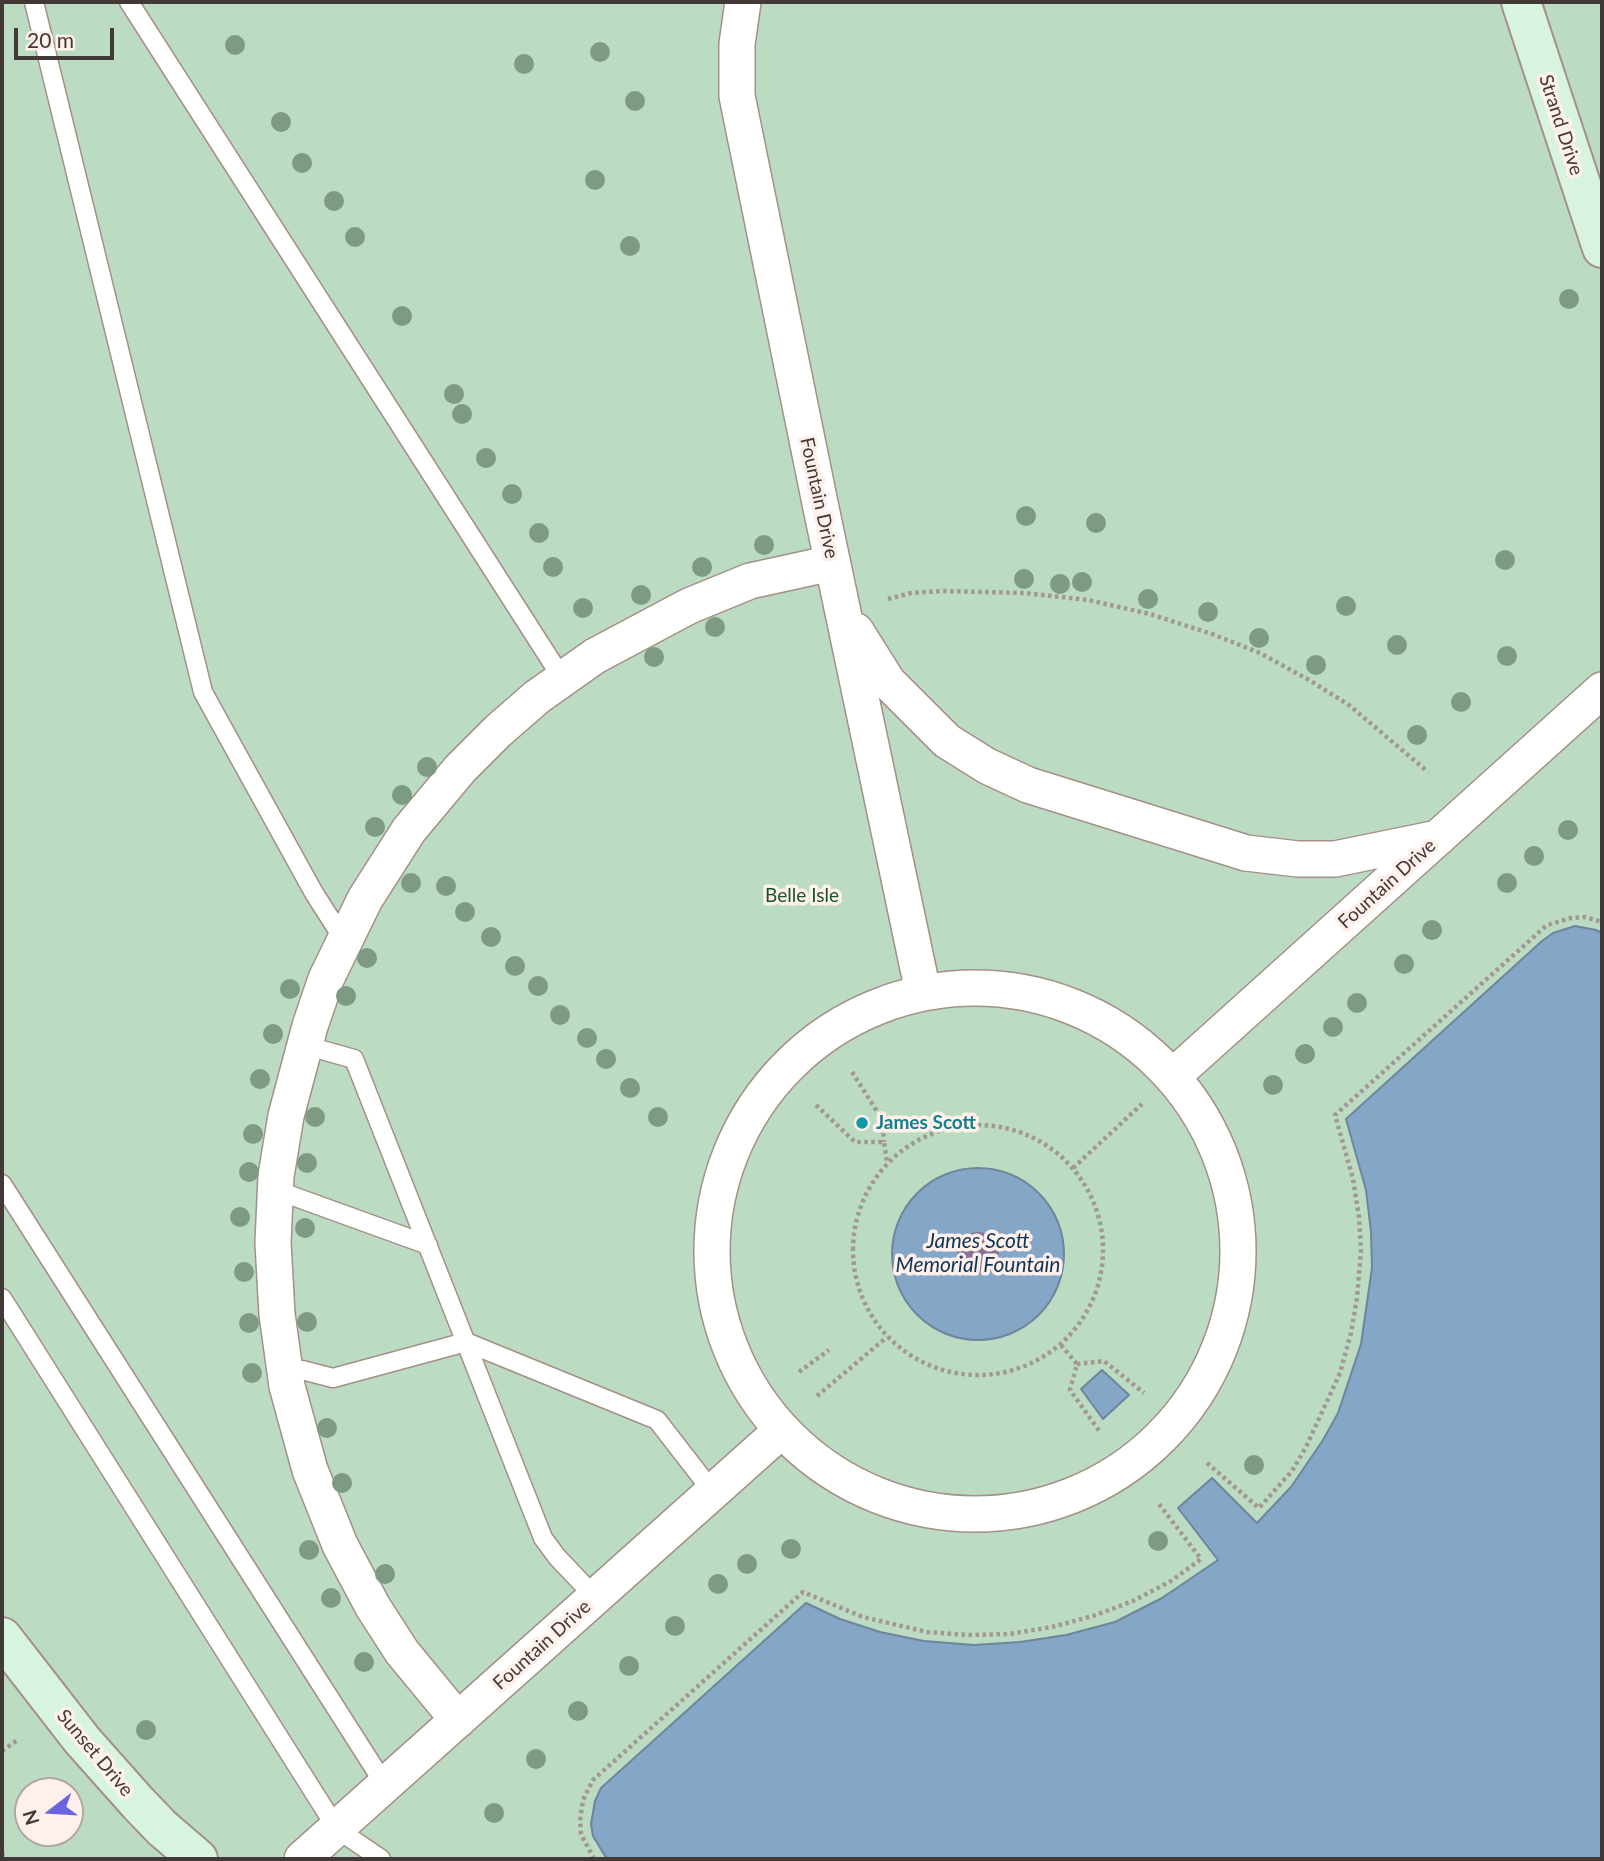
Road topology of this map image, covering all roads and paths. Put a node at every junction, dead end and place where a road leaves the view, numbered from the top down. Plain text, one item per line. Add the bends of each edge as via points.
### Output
1 (34, 2) edge
2 (129, 2) edge
3 (743, 2) edge
4 (1521, 2) edge
5 (1602, 248) edge
6 (832, 563) junction
7 (841, 598) junction
8 (888, 599) dead end
9 (562, 678) junction
10 (1602, 690) edge
11 (1429, 772) dead end
12 (1438, 838) junction
13 (1602, 922) edge
14 (344, 940) junction
15 (923, 992) junction
16 (304, 1045) junction
17 (852, 1072) dead end
18 (1172, 1077) junction
19 (1142, 1104) dead end
20 (816, 1105) dead end
21 (884, 1142) junction
22 (887, 1162) junction
23 (1073, 1168) junction
24 (2, 1184) edge
25 (276, 1190) junction
26 (428, 1245) junction
27 (2, 1298) edge
28 (887, 1337) junction
29 (466, 1342) junction
30 (1061, 1345) junction
31 (829, 1350) dead end
32 (1077, 1364) junction
33 (800, 1372) dead end
34 (285, 1376) junction
35 (1144, 1393) dead end
36 (817, 1396) dead end
37 (782, 1430) junction
38 (1100, 1432) dead end
39 (1207, 1463) dead end
40 (712, 1491) junction
41 (1159, 1504) dead end
42 (595, 1597) junction
43 (2, 1637) edge
44 (458, 1720) junction
45 (19, 1740) dead end
46 (2, 1751) edge
47 (385, 1785) junction
48 (337, 1829) junction
49 (2, 1853) edge
50 (5, 1859) edge
51 (198, 1859) edge
52 (302, 1859) edge
53 (381, 1859) edge
54 (594, 1859) edge

1 - 14 lane via 203,692
2 - 9 lane
3 - 6 street, Fountain Drive via 737,96
4 - 5 street, Strand Drive
6 - 7 street, Fountain Drive
6 - 9 street via 750,581 689,606
7 - 12 street via 862,644 916,713 947,741 1028,785 1246,853 1335,859
7 - 15 street, Fountain Drive
8 - 11 path via 943,591 1025,593 1088,600 1174,622 1261,653 1309,680 1349,705
9 - 14 street via 498,731 409,830
10 - 12 street, Fountain Drive
12 - 18 street, Fountain Drive
13 - 39 path via 1571,918 1547,925 1335,1115 1353,1179 1361,1250 1357,1298 1340,1373 1292,1471 1259,1508
14 - 16 street
15 - 18 street via 991,988 1059,1001 1120,1031
15 - 37 street via 891,1001 833,1028 783,1069 746,1121 721,1181 712,1245 718,1309 740,1370
16 - 25 street via 286,1115
16 - 26 lane via 354,1059
17 - 21 path via 882,1119
18 - 37 street via 1197,1111 1230,1188 1237,1272 1231,1313 1217,1354 1198,1391 1151,1447 1091,1488 1052,1503 1011,1512 968,1514 926,1510 885,1499 847,1481
19 - 23 path
20 - 21 path via 855,1142
21 - 22 path
22 - 23 path via 915,1141 947,1128 981,1124 1016,1130 1037,1140
22 - 28 path via 865,1194 853,1230 853,1269 865,1306
23 - 30 path via 1093,1201 1102,1239 1100,1278 1086,1314
24 - 47 lane
25 - 26 lane
25 - 34 street via 273,1243
26 - 29 lane
27 - 48 lane
28 - 30 path via 917,1361 953,1374 992,1376 1029,1366
28 - 36 path
29 - 34 lane via 332,1378 302,1370
29 - 40 lane via 657,1420
29 - 42 lane via 543,1538
30 - 32 path
31 - 33 path
32 - 35 path via 1104,1361
32 - 38 path via 1070,1390
34 - 44 street via 310,1470 340,1545 402,1652
37 - 40 street, Fountain Drive
40 - 42 street, Fountain Drive
41 - 54 path via 1201,1559 1133,1601 1052,1628 1009,1634 927,1632 863,1617 803,1592 593,1780 580,1821 581,1834
42 - 44 street, Fountain Drive
43 - 51 street, Sunset Drive via 82,1740 162,1828
44 - 47 street, Fountain Drive
45 - 46 path
47 - 48 street, Fountain Drive
48 - 52 street, Fountain Drive
48 - 53 lane
49 - 50 path

